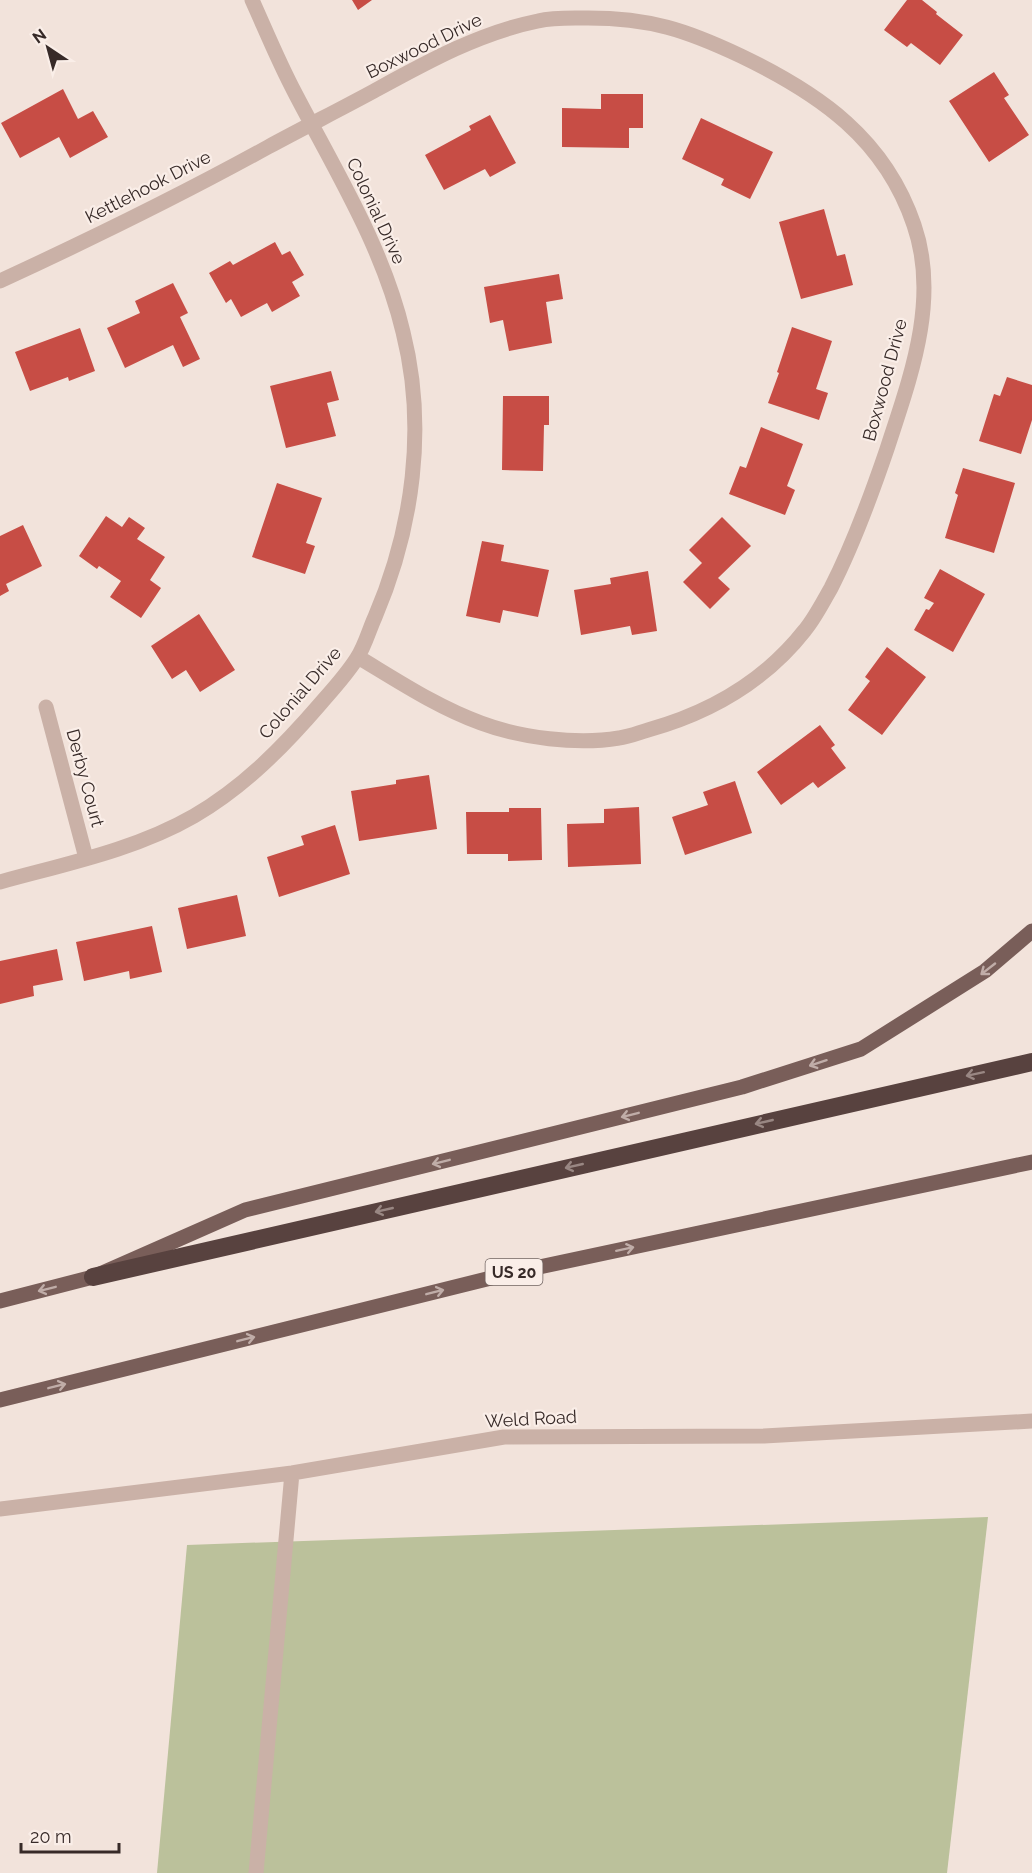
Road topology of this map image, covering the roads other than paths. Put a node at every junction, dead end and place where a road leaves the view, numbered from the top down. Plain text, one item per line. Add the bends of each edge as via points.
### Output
1 (252, 0) edge
2 (311, 124) junction
3 (0, 281) edge
4 (358, 657) junction
5 (46, 707) dead end
6 (86, 858) junction
7 (0, 882) edge
8 (1032, 931) edge
9 (1032, 1062) edge
10 (1032, 1162) edge
11 (93, 1277) junction
12 (0, 1301) edge
13 (0, 1400) edge
14 (1032, 1421) edge
15 (292, 1473) junction
16 (0, 1509) edge
17 (256, 1873) edge

1 - 2 street, Colonial Drive
2 - 3 street, Kettlehook Drive
2 - 4 street, Colonial Drive via 358,212 387,279 404,332 412,388 416,439 410,496 397,558
2 - 4 street, Boxwood Drive via 444,53 503,30 543,20 580,18 619,18 657,24 690,34 772,71 846,121 882,160 898,187 915,227 922,260 924,302 920,339 850,552 807,629 753,682 675,722 618,738 575,740 533,737 486,725 445,709
4 - 6 street, Colonial Drive via 294,734 244,782 194,816 144,840
5 - 6 street, Derby Court
6 - 7 street, Colonial Drive
8 -> 11 main road via 985,971 861,1049 742,1087 245,1210
9 -> 11 highway
13 -> 10 main road, US 20 via 511,1273
11 -> 12 main road
14 - 15 street, Weld Road via 764,1436 504,1437
15 - 16 street, Weld Road
15 - 17 street

